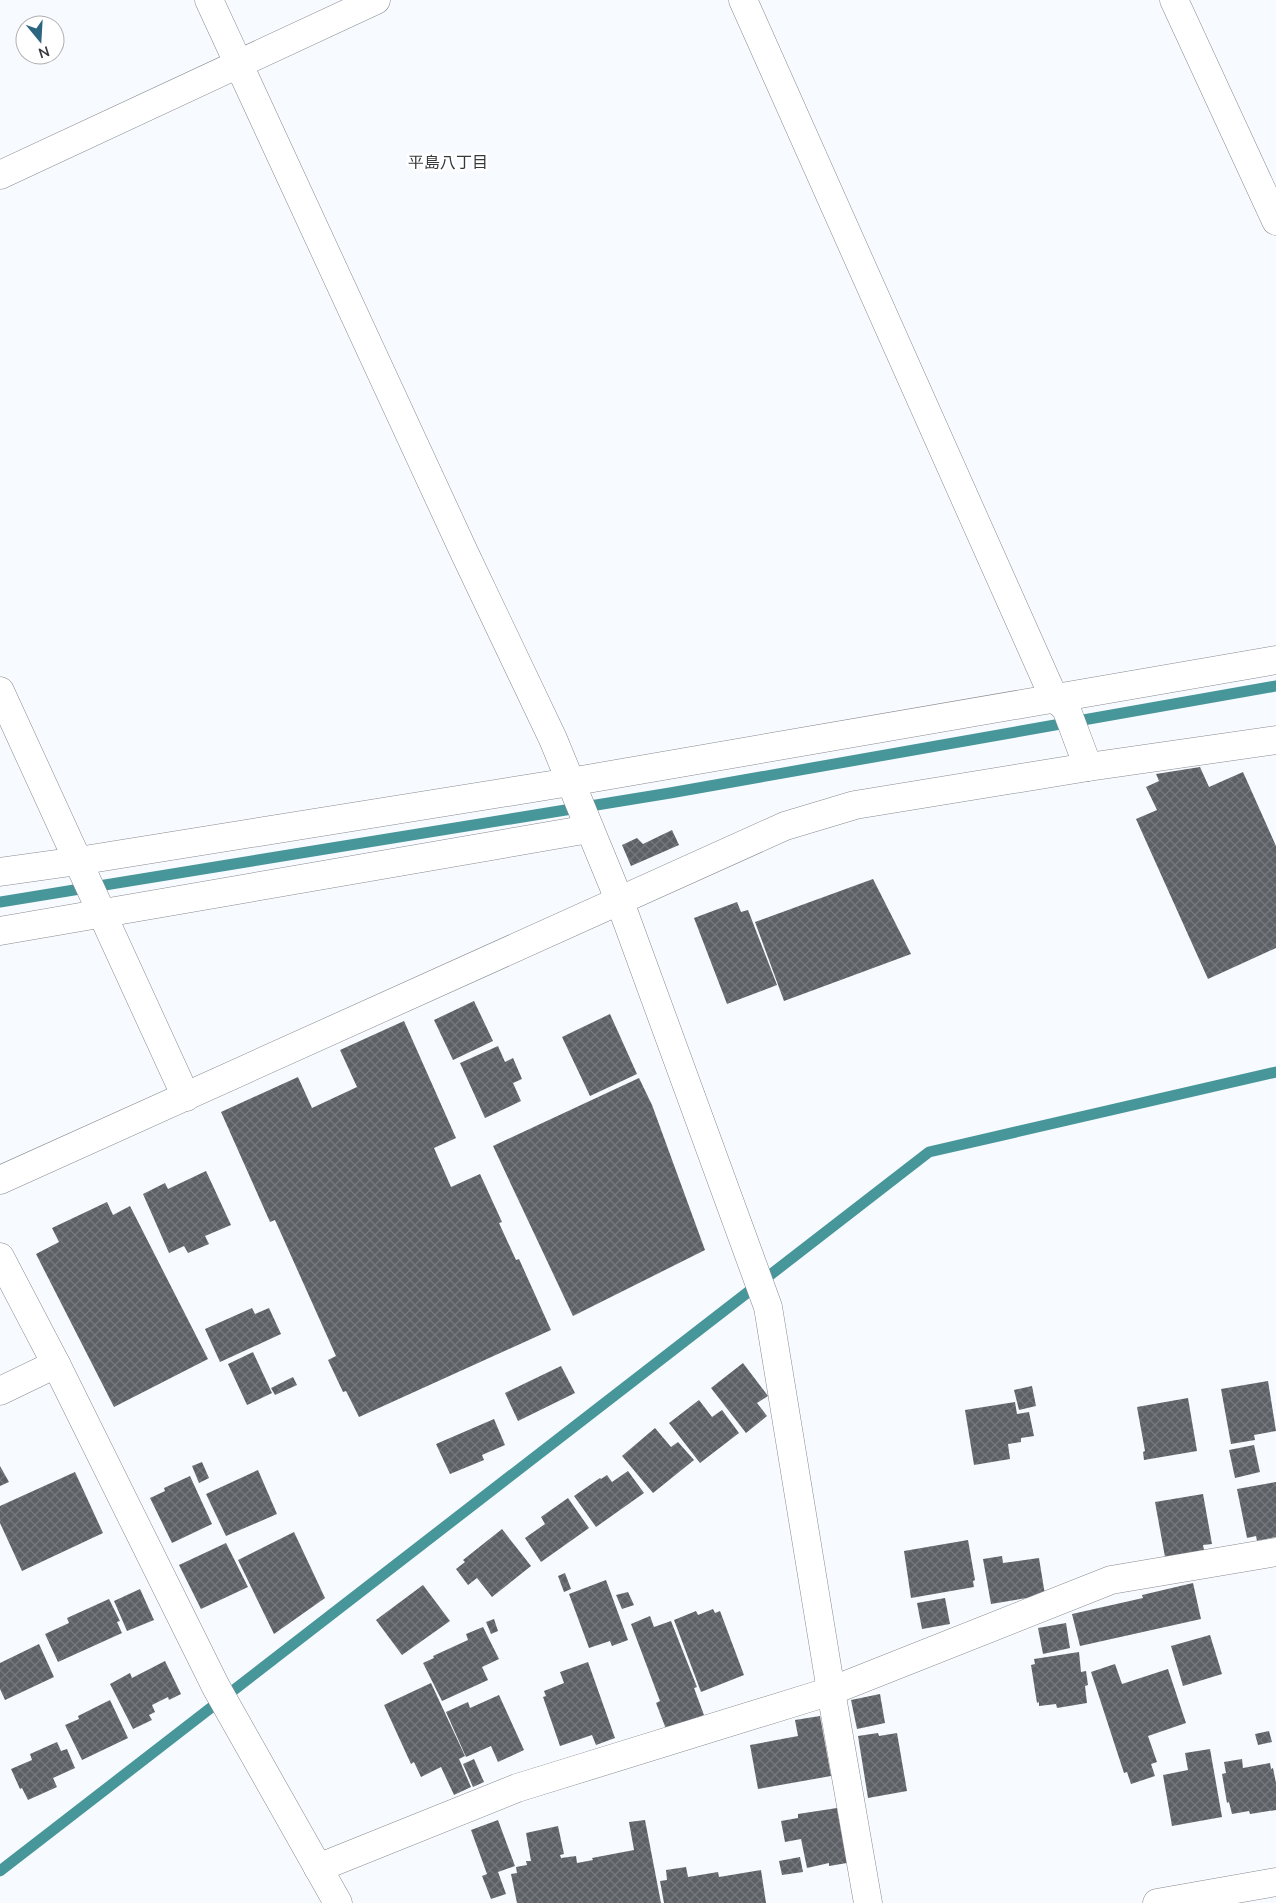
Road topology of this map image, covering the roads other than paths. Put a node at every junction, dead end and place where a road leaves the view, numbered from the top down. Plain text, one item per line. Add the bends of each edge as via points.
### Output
1 (209, 0) edge
2 (376, 0) edge
3 (743, 0) edge
4 (1174, 0) edge
5 (238, 64) junction
6 (0, 175) edge
7 (1276, 221) edge
8 (1276, 660) edge
9 (0, 691) edge
10 (1060, 703) junction
11 (1276, 740) edge
12 (1085, 757) junction
13 (573, 789) junction
14 (587, 826) junction
15 (81, 868) junction
16 (0, 872) edge
17 (620, 902) junction
18 (99, 908) junction
19 (0, 931) edge
20 (186, 1097) junction
21 (0, 1180) edge
22 (0, 1257) edge
23 (56, 1364) junction
24 (0, 1391) edge
25 (1276, 1552) edge
26 (831, 1691) junction
27 (318, 1868) junction
28 (1276, 1882) edge
29 (338, 1903) edge
30 (868, 1903) edge
31 (1157, 1903) edge

1 - 5 street
2 - 5 street
3 - 10 street
4 - 7 street
5 - 6 street
5 - 13 street via 553,739
8 - 10 street
9 - 15 street
10 - 12 street
10 - 13 street
11 - 12 street
12 - 17 street via 855,804 785,826
13 - 14 street
13 - 15 street
14 - 17 street
14 - 18 street
15 - 16 street
15 - 18 street
17 - 20 street
17 - 26 street via 768,1307
18 - 19 street
18 - 20 street
20 - 21 street
22 - 23 street
23 - 24 street
23 - 27 street via 220,1694
25 - 26 street via 1111,1580
26 - 27 street via 517,1788
26 - 30 street
27 - 29 street
28 - 31 street

